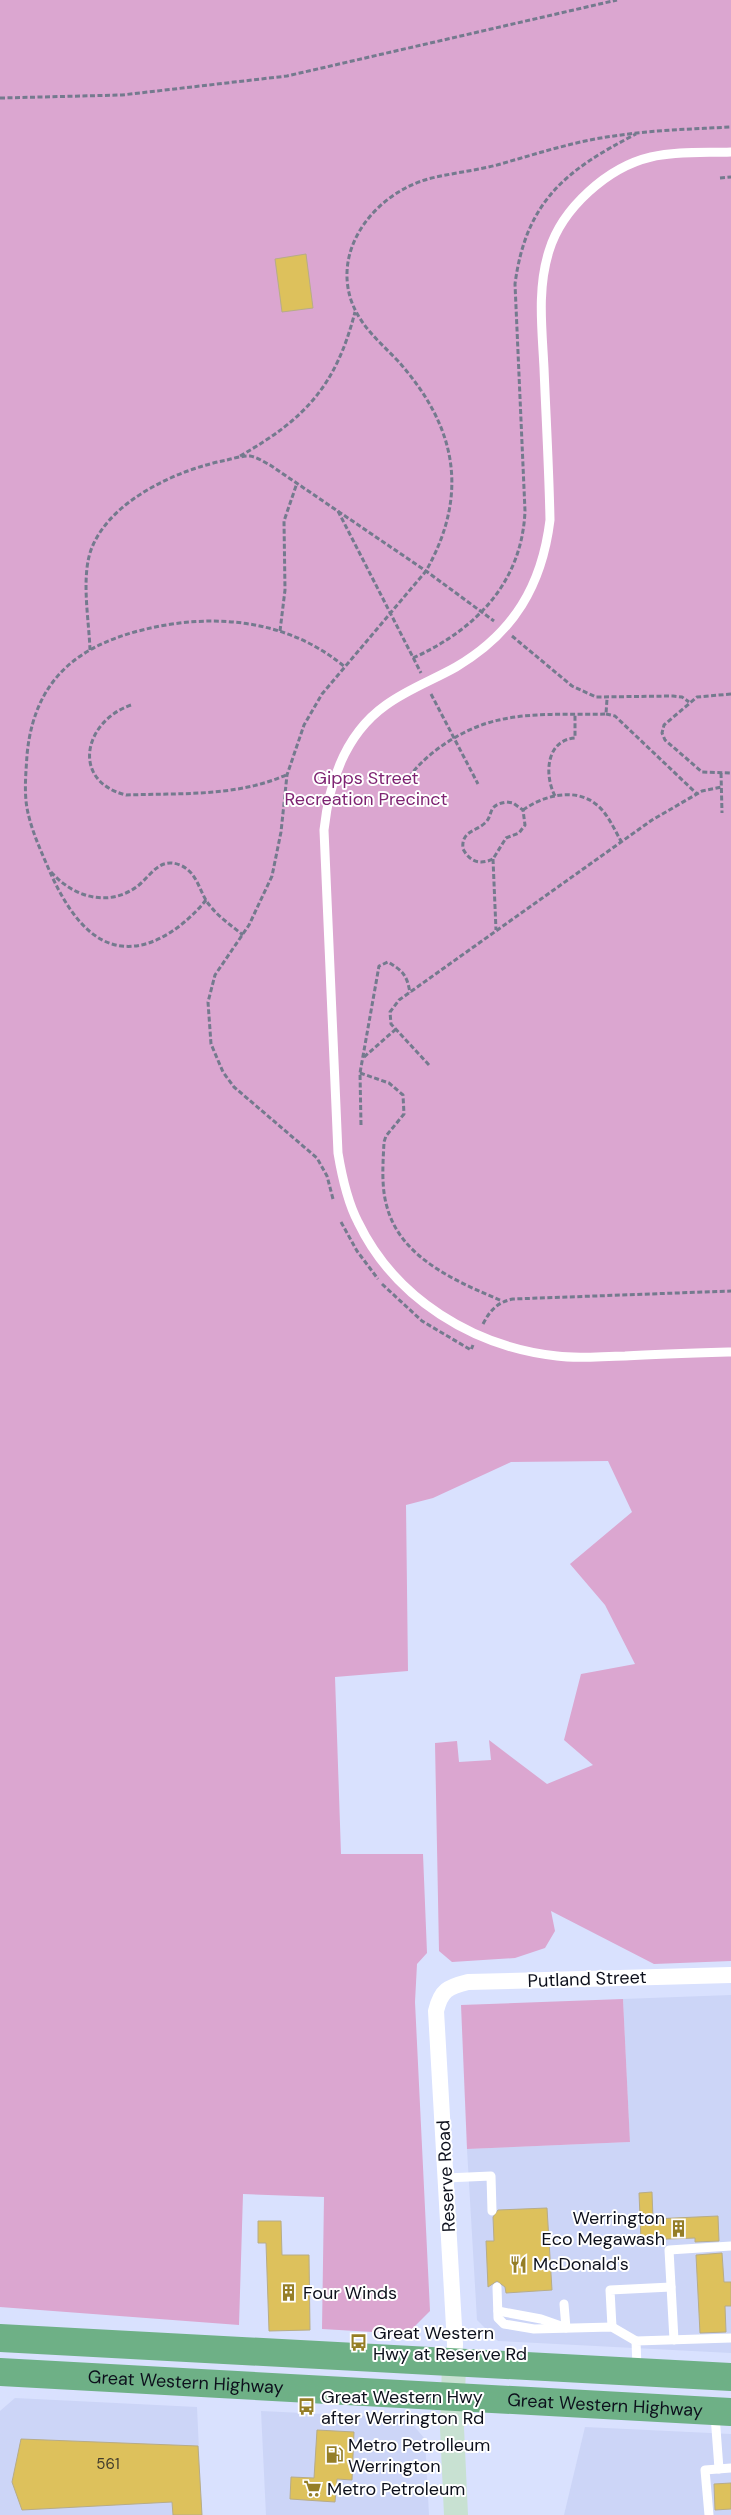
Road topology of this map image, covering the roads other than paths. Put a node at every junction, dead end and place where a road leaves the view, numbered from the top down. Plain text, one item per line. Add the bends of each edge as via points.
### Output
1 (731, 152) edge
2 (731, 1352) edge
3 (731, 1975) edge
4 (446, 1991) joint
5 (446, 2178) junction
6 (492, 2211) dead end
7 (731, 2246) edge
8 (497, 2287) dead end
9 (671, 2287) junction
10 (564, 2304) dead end
11 (612, 2326) junction
12 (566, 2328) junction
13 (0, 2338) edge
14 (731, 2338) edge
15 (674, 2340) junction
16 (636, 2341) junction
17 (454, 2364) junction
18 (0, 2372) edge
19 (637, 2372) junction
20 (731, 2377) edge
21 (453, 2397) junction
22 (723, 2412) edge
23 (731, 2468) edge
24 (718, 2469) junction
25 (456, 2515) edge
26 (709, 2515) edge

1 - 2 lane via 668,155 632,164 610,175 575,206 549,249 541,292 550,520 548,541 533,585 504,630 480,652 385,706 370,720 343,758 333,779 324,830 338,1153 349,1200 358,1222 386,1266 432,1310 454,1324 478,1336 526,1351 559,1356
3 - 4 street, Putland Street via 468,1982
4 - 5 street, Reserve Road via 439,1996 436,2011
5 - 6 lane via 491,2176
5 - 17 street, Reserve Road
7 - 9 lane via 669,2250
8 - 12 lane via 498,2311 541,2318
9 - 11 lane via 610,2290
9 - 15 lane
10 - 12 lane
11 - 12 lane
11 - 16 lane
13 - 17 highway, Great Western Highway
14 - 15 lane
15 - 16 lane
16 - 19 lane
17 - 19 highway, Great Western Highway
17 - 21 main road
18 - 21 highway, Great Western Highway
19 - 20 highway, Great Western Highway
21 - 22 highway, Great Western Highway
21 - 25 main road
22 - 24 lane
23 - 24 lane
24 - 26 lane via 706,2470

